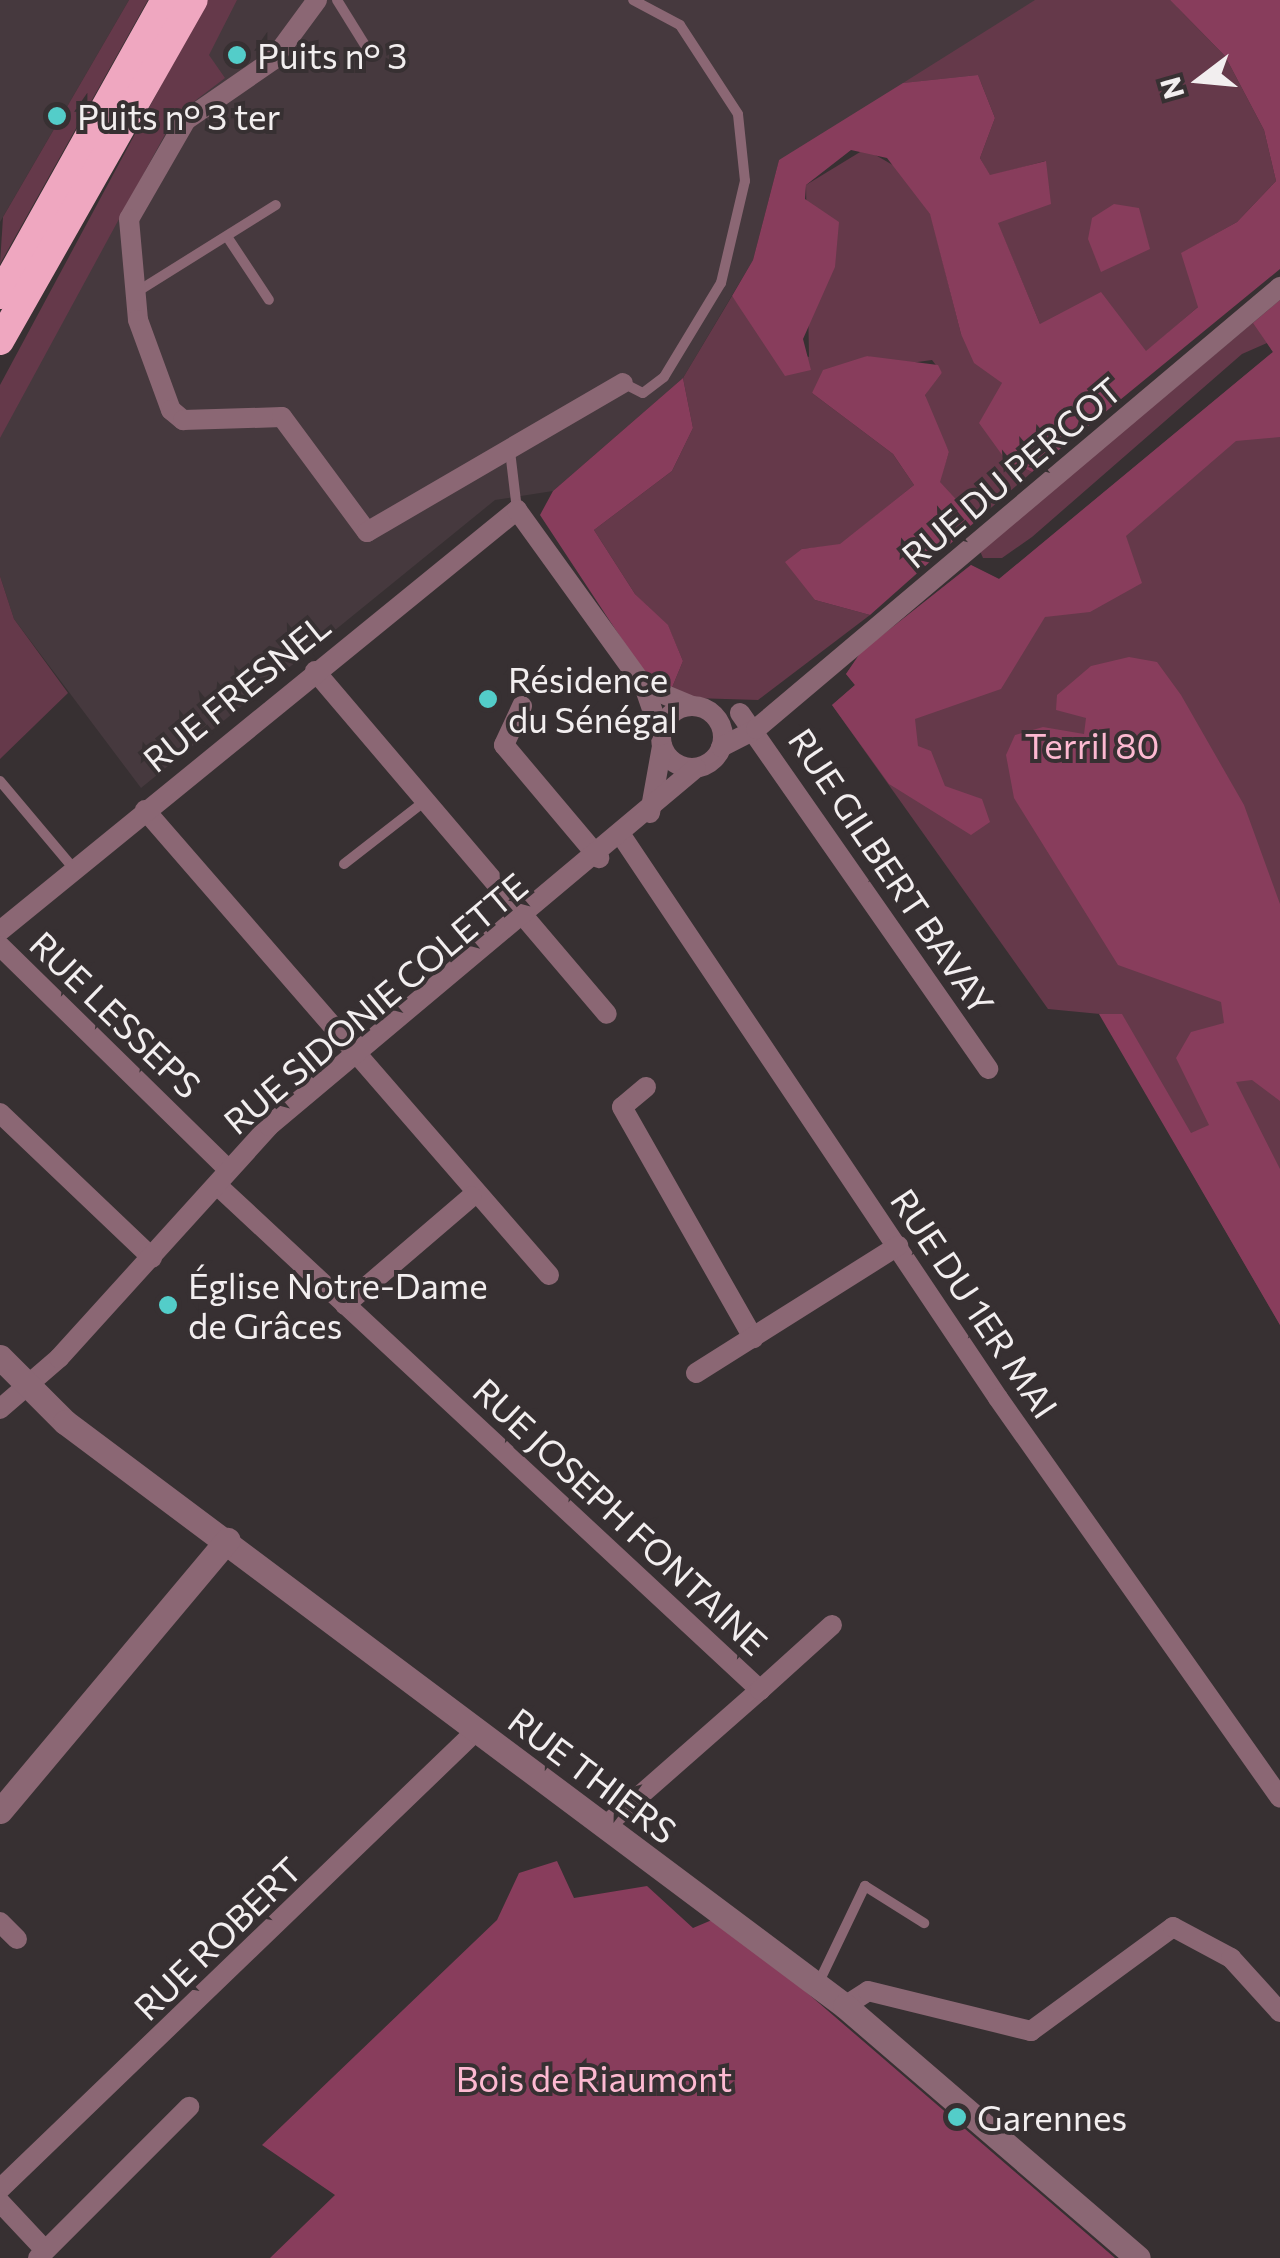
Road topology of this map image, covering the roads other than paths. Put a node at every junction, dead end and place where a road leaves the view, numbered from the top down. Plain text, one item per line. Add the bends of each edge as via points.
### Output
1 (164, 0) edge
2 (194, 0) edge
3 (317, 0) edge
4 (337, 0) edge
5 (633, 0) edge
6 (368, 50) dead end
7 (276, 205) dead end
8 (228, 238) junction
9 (1280, 287) edge
10 (13, 294) edge
11 (134, 294) junction
12 (270, 300) dead end
13 (0, 340) edge
14 (622, 382) joint
15 (510, 451) junction
16 (516, 510) junction
17 (316, 671) junction
18 (644, 686) junction
19 (782, 703) junction
20 (522, 706) dead end
21 (701, 709) junction
22 (740, 713) junction
23 (756, 729) junction
24 (662, 741) junction
25 (721, 747) junction
26 (696, 768) junction
27 (0, 781) edge
28 (424, 800) junction
29 (144, 810) junction
30 (650, 812) junction
31 (624, 838) junction
32 (599, 858) junction
33 (344, 864) dead end
34 (74, 868) junction
35 (524, 919) junction
36 (0, 931) edge
37 (0, 946) edge
38 (607, 1014) dead end
39 (352, 1056) junction
40 (988, 1069) dead end
41 (646, 1088) dead end
42 (0, 1113) edge
43 (223, 1178) junction
44 (472, 1196) junction
45 (898, 1246) junction
46 (152, 1258) junction
47 (549, 1275) dead end
48 (346, 1305) junction
49 (752, 1338) junction
50 (0, 1357) edge
51 (696, 1373) dead end
52 (30, 1387) junction
53 (0, 1408) edge
54 (227, 1540) junction
55 (832, 1625) dead end
56 (760, 1690) junction
57 (476, 1731) junction
58 (1280, 1798) edge
59 (0, 1811) edge
60 (604, 1828) junction
61 (0, 1922) edge
62 (924, 1922) dead end
63 (17, 1939) dead end
64 (817, 1984) junction
65 (845, 2006) junction
66 (1280, 2012) edge
67 (189, 2107) dead end
68 (0, 2189) edge
69 (0, 2202) edge
70 (41, 2254) edge
71 (1138, 2258) edge

1 - 10 highway
2 - 10 highway
3 - 11 street via 273,60 197,108 176,134 126,228
4 - 6 lane
5 - 14 lane via 680,25 738,114 745,181 721,283 664,378 643,393
7 - 8 lane
8 - 11 lane
8 - 12 lane
9 - 19 street, RUE DU PERCOT
10 - 13 highway
11 - 15 street via 172,410 182,420 282,417 366,532
14 - 15 street
15 - 16 lane
16 - 17 street, RUE FRESNEL
16 - 18 street
17 - 28 street
17 - 29 street, RUE FRESNEL
18 - 21 street
18 - 24 street
19 - 22 street, RUE DU PERCOT
19 - 23 street, RUE DU PERCOT
20 - 32 street via 504,745
21 - 22 street, RUE DU PERCOT
21 - 24 street via 668,718
21 - 25 street
22 - 23 street, RUE GILBERT BAVAY
23 - 25 street, RUE DU PERCOT
23 - 40 street, RUE GILBERT BAVAY
24 - 26 street via 675,763
24 - 30 street
25 - 26 street
26 - 30 street, RUE SIDONIE COLETTE
27 - 34 lane
28 - 33 lane
28 - 35 street
29 - 34 street, RUE FRESNEL
29 - 39 street
30 - 31 street, RUE SIDONIE COLETTE
31 - 32 street, RUE SIDONIE COLETTE
31 - 45 street, RUE DU 1ER MAI
32 - 35 street, RUE SIDONIE COLETTE
34 - 36 street, RUE FRESNEL
35 - 38 street
35 - 39 street, RUE SIDONIE COLETTE
37 - 43 street, RUE LESSEPS
39 - 43 street, RUE SIDONIE COLETTE
39 - 44 street
41 - 49 street via 622,1106
42 - 46 street
43 - 46 street, RUE SIDONIE COLETTE
43 - 48 street, RUE JOSEPH FONTAINE
44 - 47 street
44 - 48 street
45 - 49 street
45 - 58 street, RUE DU 1ER MAI
46 - 52 street, RUE SIDONIE COLETTE
48 - 56 street, RUE JOSEPH FONTAINE
49 - 51 street
50 - 52 street, RUE THIERS
52 - 53 street, RUE SIDONIE COLETTE
52 - 54 street, RUE THIERS
54 - 57 street, RUE THIERS
54 - 59 street
55 - 56 street, RUE JOSEPH FONTAINE
56 - 60 street, RUE JOSEPH FONTAINE
57 - 60 street, RUE THIERS
57 - 68 street, RUE ROBERT
60 - 64 street, RUE THIERS
61 - 63 street
62 - 64 lane via 866,1886
64 - 65 street, RUE THIERS
65 - 66 street via 868,1992 1031,2030 1173,1927 1231,1958
65 - 71 street, RUE THIERS
67 - 70 street
69 - 70 street

